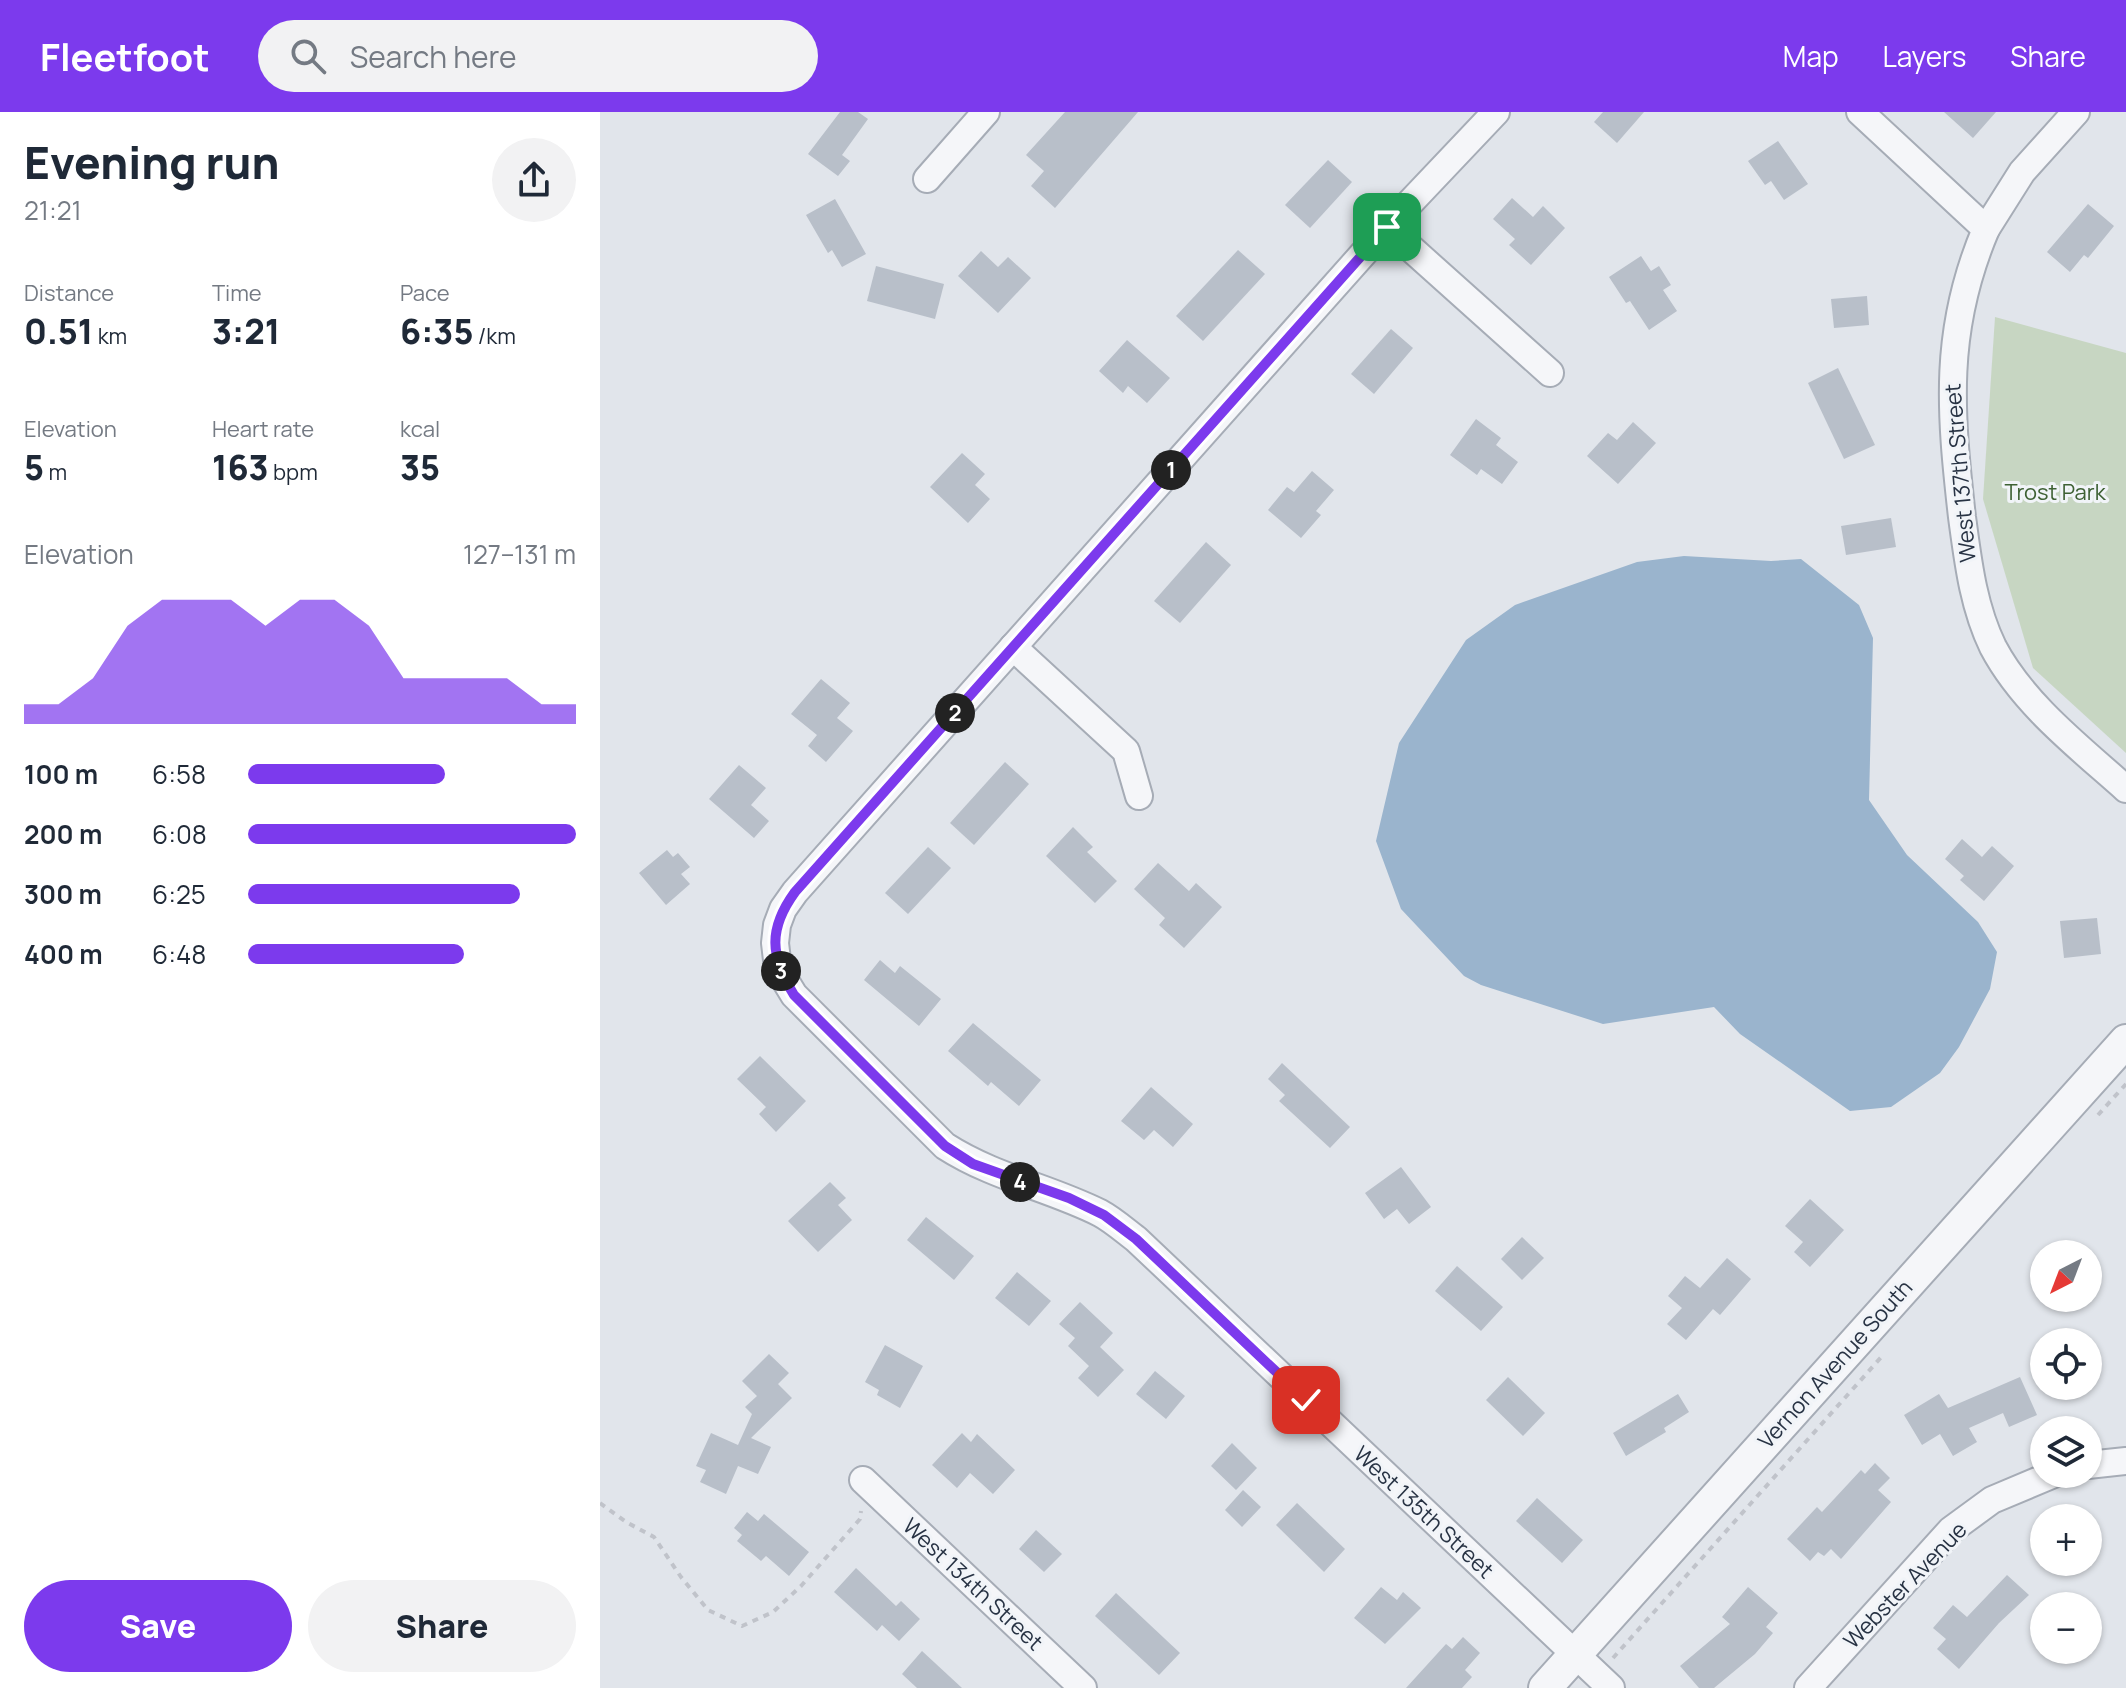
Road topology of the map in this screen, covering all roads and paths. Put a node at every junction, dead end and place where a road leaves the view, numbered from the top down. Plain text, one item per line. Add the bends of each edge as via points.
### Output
1 (986, 112) edge
2 (1496, 112) edge
3 (1860, 112) edge
4 (2076, 112) edge
5 (927, 179) dead end
6 (1387, 227) junction
7 (1986, 229) junction
8 (1550, 373) dead end
9 (1013, 647) junction
10 (2126, 789) edge
11 (1139, 796) dead end
12 (2126, 1041) edge
13 (2126, 1084) edge
14 (2093, 1121) dead end
15 (1885, 1353) dead end
16 (2122, 1460) edge
17 (2102, 1463) edge
18 (863, 1480) joint
19 (2030, 1482) edge
20 (600, 1503) edge
21 (1594, 1672) edge
22 (1083, 1688) edge
23 (1545, 1688) edge
24 (1808, 1688) edge

1 - 5 street
2 - 6 street
3 - 7 street
4 - 7 street, West 137th Street via 2022,172
6 - 8 street
6 - 9 street
7 - 10 street, West 137th Street via 1958,320 1951,373 1969,572 1993,646 2011,674 2066,735
9 - 11 street via 1126,751
9 - 21 street, West 135th Street via 783,909 775,943 783,977 794,995 945,1146 973,1164 1104,1215 1136,1239
12 - 21 street, Vernon Avenue South
13 - 14 path
15 - 21 path
16 - 17 street
18 - 20 path via 860,1519 773,1612 742,1626 708,1610 654,1537
18 - 22 street, West 134th Street
19 - 24 street, Webster Avenue via 1992,1500 1951,1530
21 - 23 street, Vernon Avenue South

